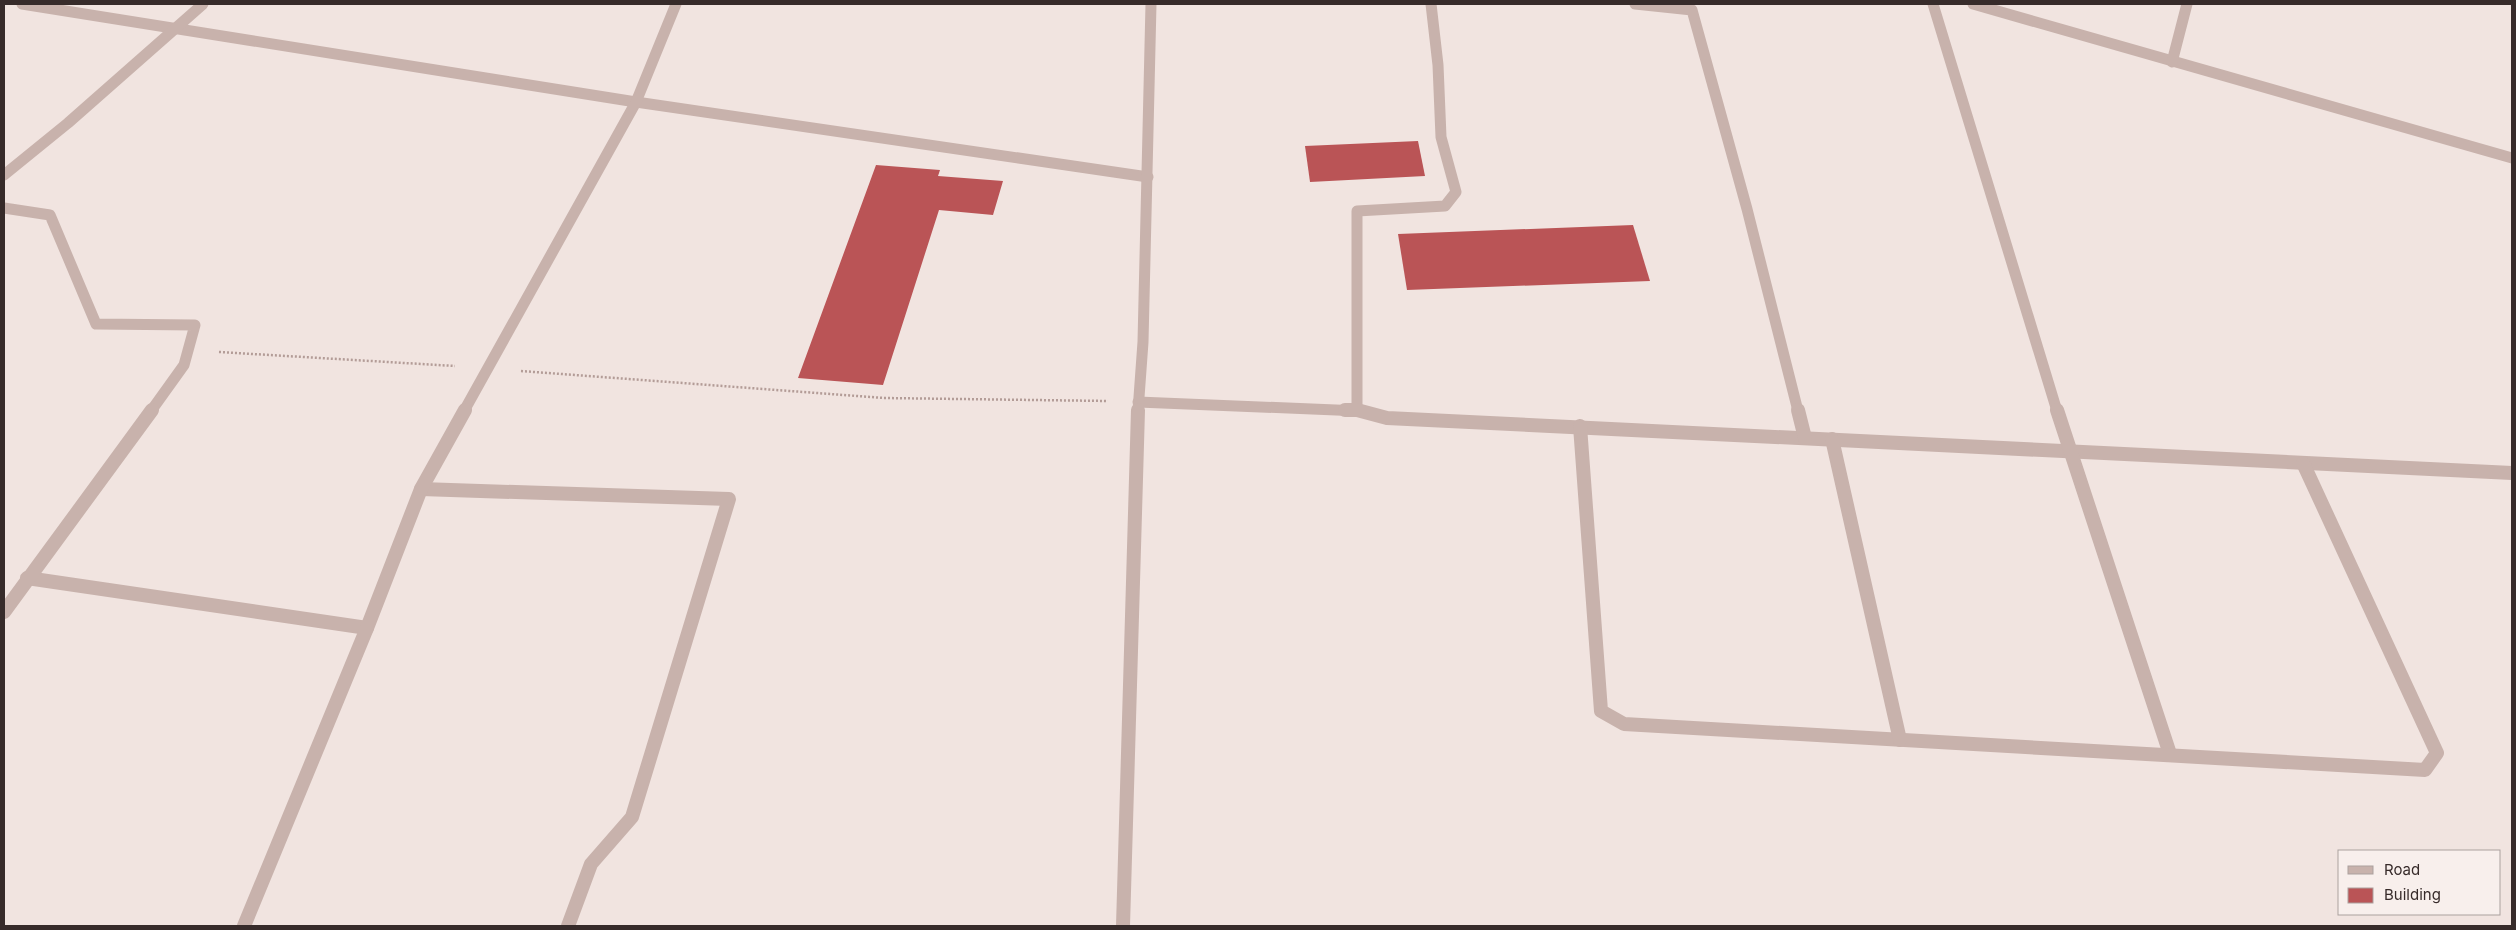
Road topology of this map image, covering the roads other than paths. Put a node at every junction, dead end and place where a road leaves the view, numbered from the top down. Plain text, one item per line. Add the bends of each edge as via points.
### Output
1 (22, 4) edge
2 (203, 4) edge
3 (676, 4) edge
4 (1152, 4) edge
5 (1431, 4) edge
6 (1635, 4) edge
7 (1933, 4) edge
8 (1973, 4) edge
9 (2187, 4) edge
10 (175, 28) junction
11 (2172, 62) junction
12 (636, 102) junction
13 (2512, 158) edge
14 (4, 175) edge
15 (1148, 177) junction
16 (4, 208) edge
17 (1138, 402) junction
18 (1357, 410) junction
19 (1580, 426) junction
20 (1806, 438) junction
21 (1832, 439) junction
22 (2070, 452) junction
23 (2303, 463) junction
24 (2512, 473) edge
25 (421, 489) junction
26 (27, 578) junction
27 (4, 612) edge
28 (367, 628) junction
29 (1900, 740) junction
30 (2170, 754) junction
31 (244, 926) edge
32 (568, 926) edge
33 (1123, 926) edge

1 - 10 street
2 - 10 street
3 - 12 street
4 - 15 street
5 - 18 street via 1441,137 1456,192 1445,206 1357,211
6 - 20 street via 1692,10
7 - 22 street
8 - 11 street
9 - 11 street
10 - 12 street
10 - 14 street
11 - 13 street
12 - 15 street
12 - 25 street
15 - 17 street
16 - 26 street via 50,215 96,324 195,325 184,365
17 - 18 street
17 - 33 street
18 - 19 street via 1387,418
19 - 20 street
19 - 29 street via 1601,711 1624,724
20 - 21 street
21 - 22 street
21 - 29 street
22 - 23 street
22 - 30 street
23 - 24 street
23 - 30 street via 2437,753 2425,770
25 - 28 street
25 - 32 street via 729,499 632,817 591,864
26 - 27 street
26 - 28 street
28 - 31 street
29 - 30 street

